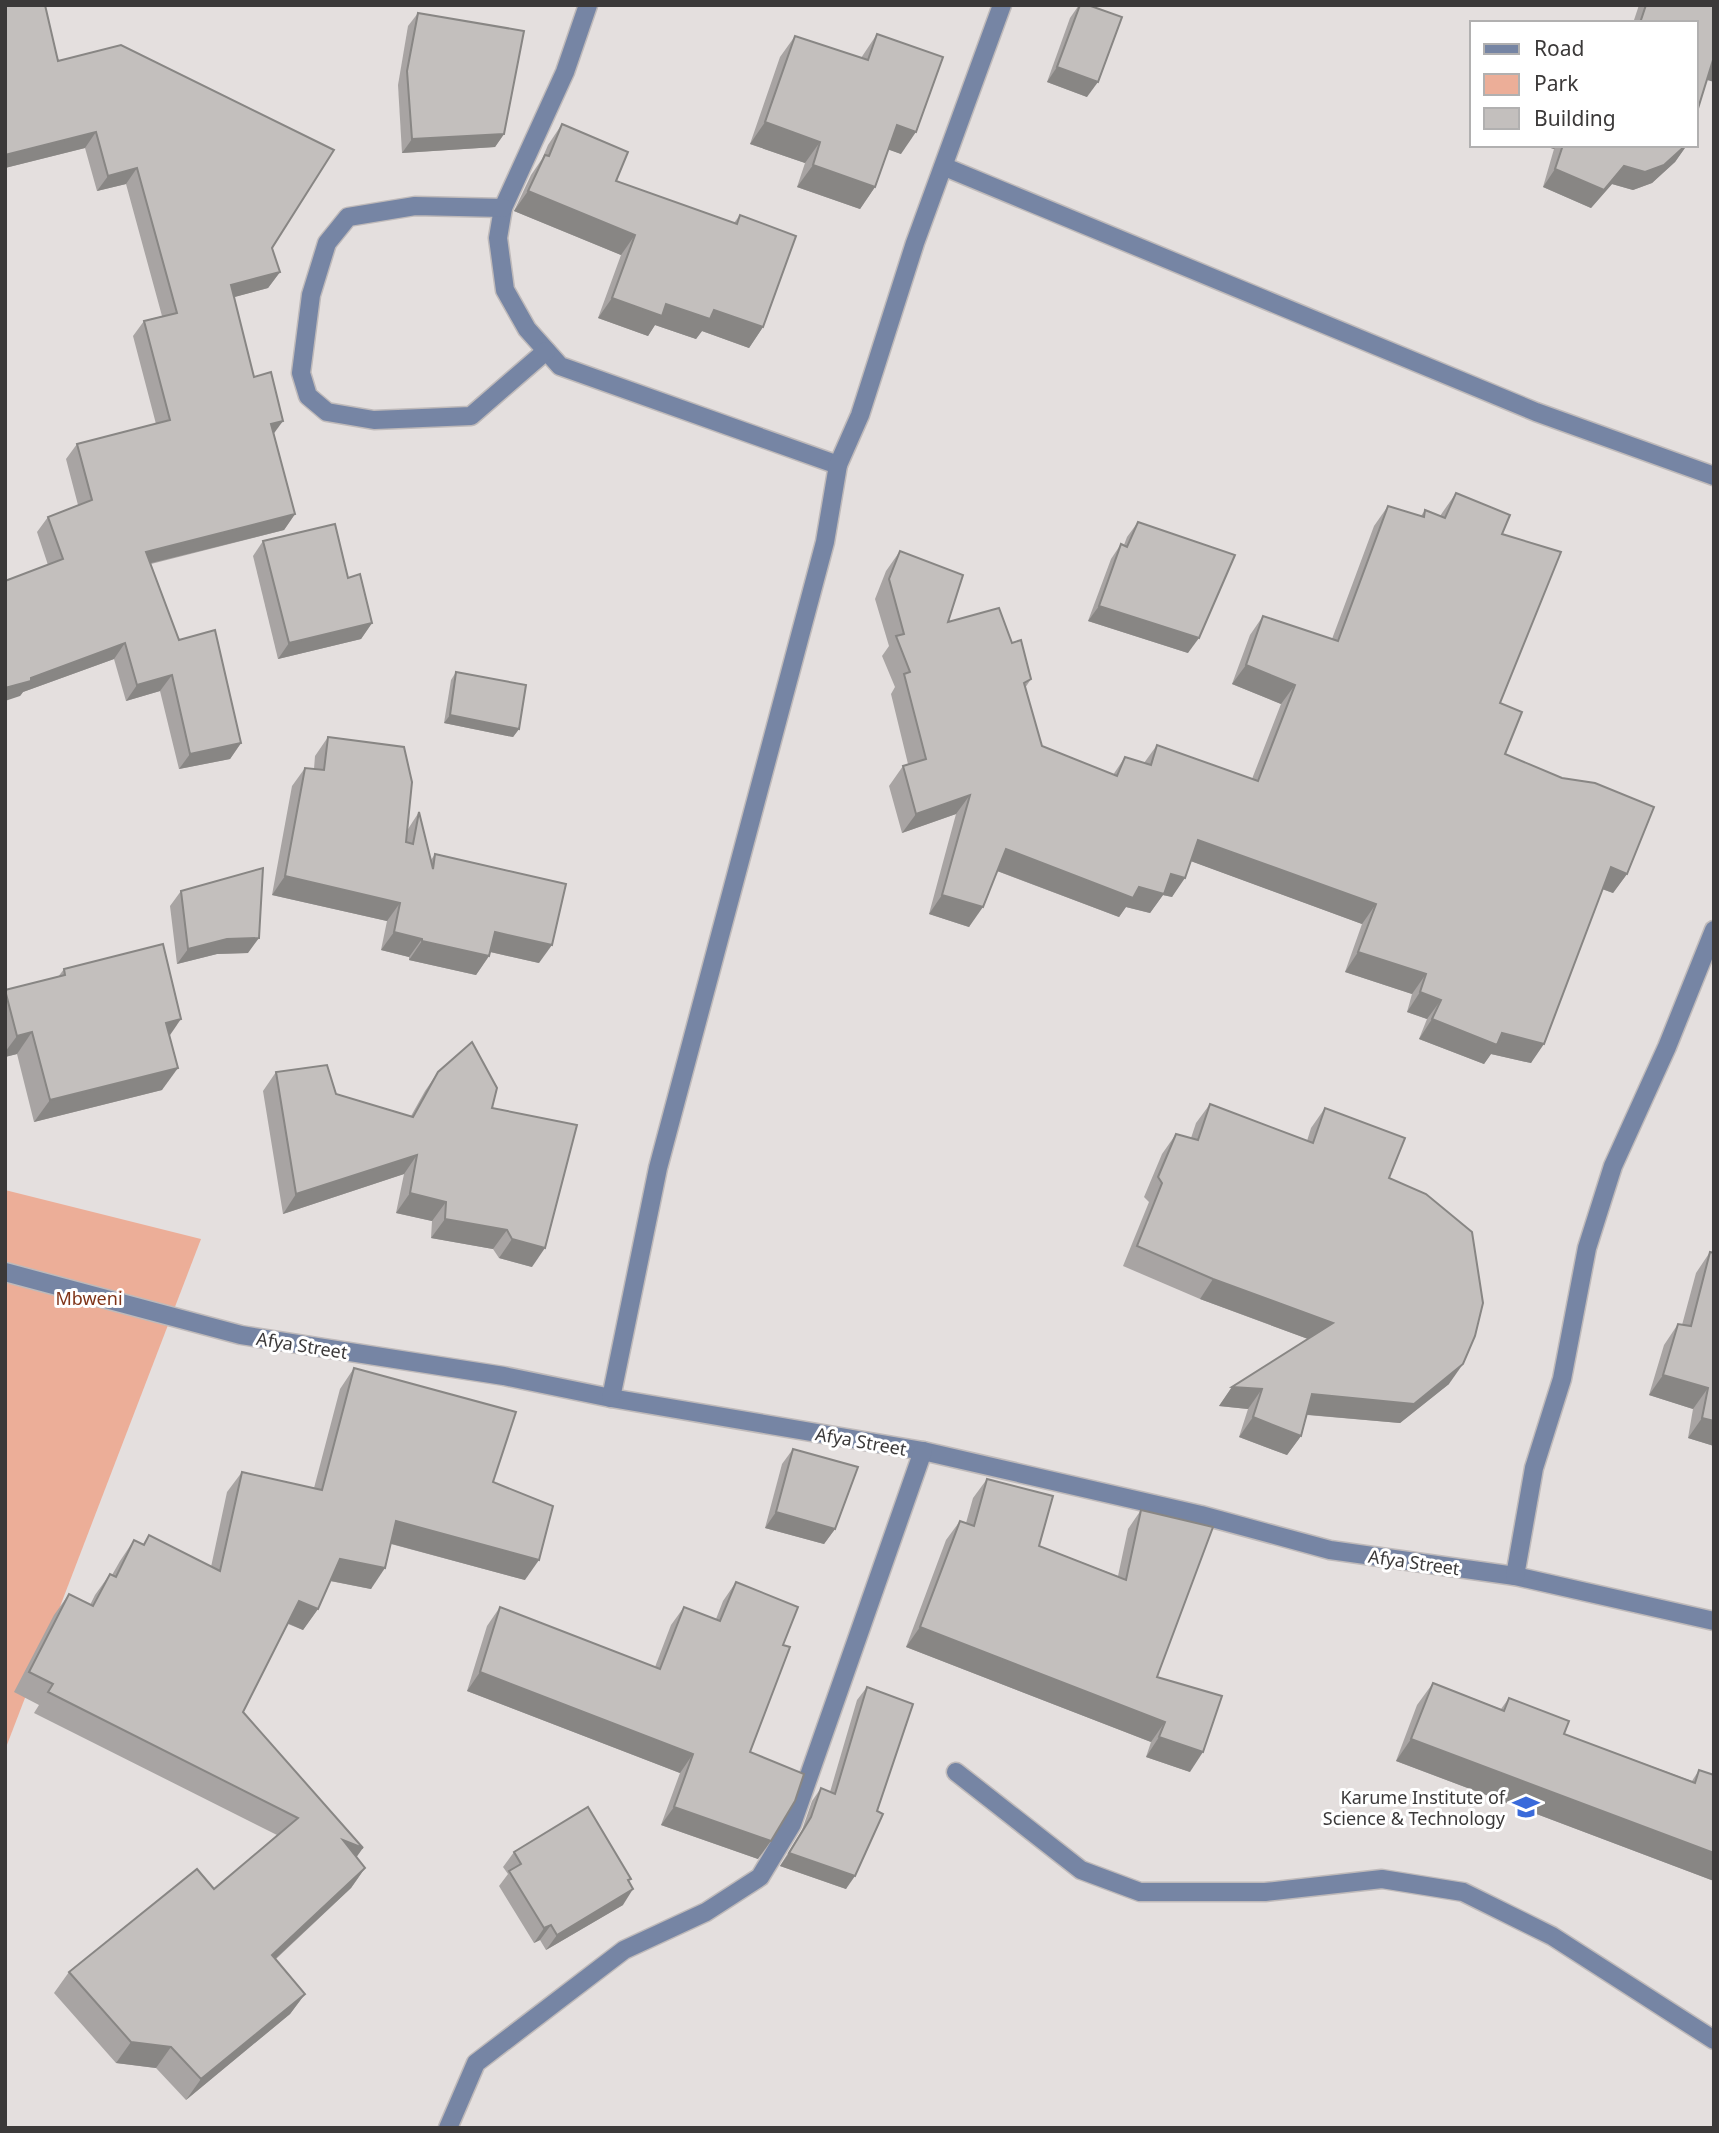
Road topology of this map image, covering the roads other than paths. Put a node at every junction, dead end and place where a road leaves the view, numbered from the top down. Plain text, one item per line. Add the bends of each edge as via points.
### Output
1 (588, 5) edge
2 (1002, 5) edge
3 (945, 167) junction
4 (503, 208) junction
5 (546, 351) junction
6 (838, 465) junction
7 (1714, 476) edge
8 (1714, 930) edge
9 (5, 1272) edge
10 (611, 1398) junction
11 (923, 1451) junction
12 (1515, 1576) junction
13 (1714, 1621) edge
14 (956, 1772) dead end
15 (1714, 2040) edge
16 (448, 2128) edge

1 - 4 street via 565,72
2 - 3 street
3 - 6 street via 915,243 860,415
3 - 7 street via 1536,412
4 - 5 street via 498,238 505,290 527,330
4 - 5 street via 415,206 348,217 327,243 311,295 301,373 308,396 327,412 374,420 471,416
5 - 6 street via 560,366
6 - 10 street via 818,568 658,1168
8 - 12 street via 1613,1166 1587,1248 1562,1379 1534,1468
9 - 10 street, Afya Street via 241,1335 504,1376
10 - 11 street, Afya Street
11 - 12 street, Afya Street via 1201,1515 1330,1550
11 - 16 street via 792,1824 760,1877 706,1912 624,1950 477,2063
12 - 13 street, Afya Street
14 - 15 street via 1081,1870 1140,1892 1265,1892 1382,1879 1463,1892 1552,1936

